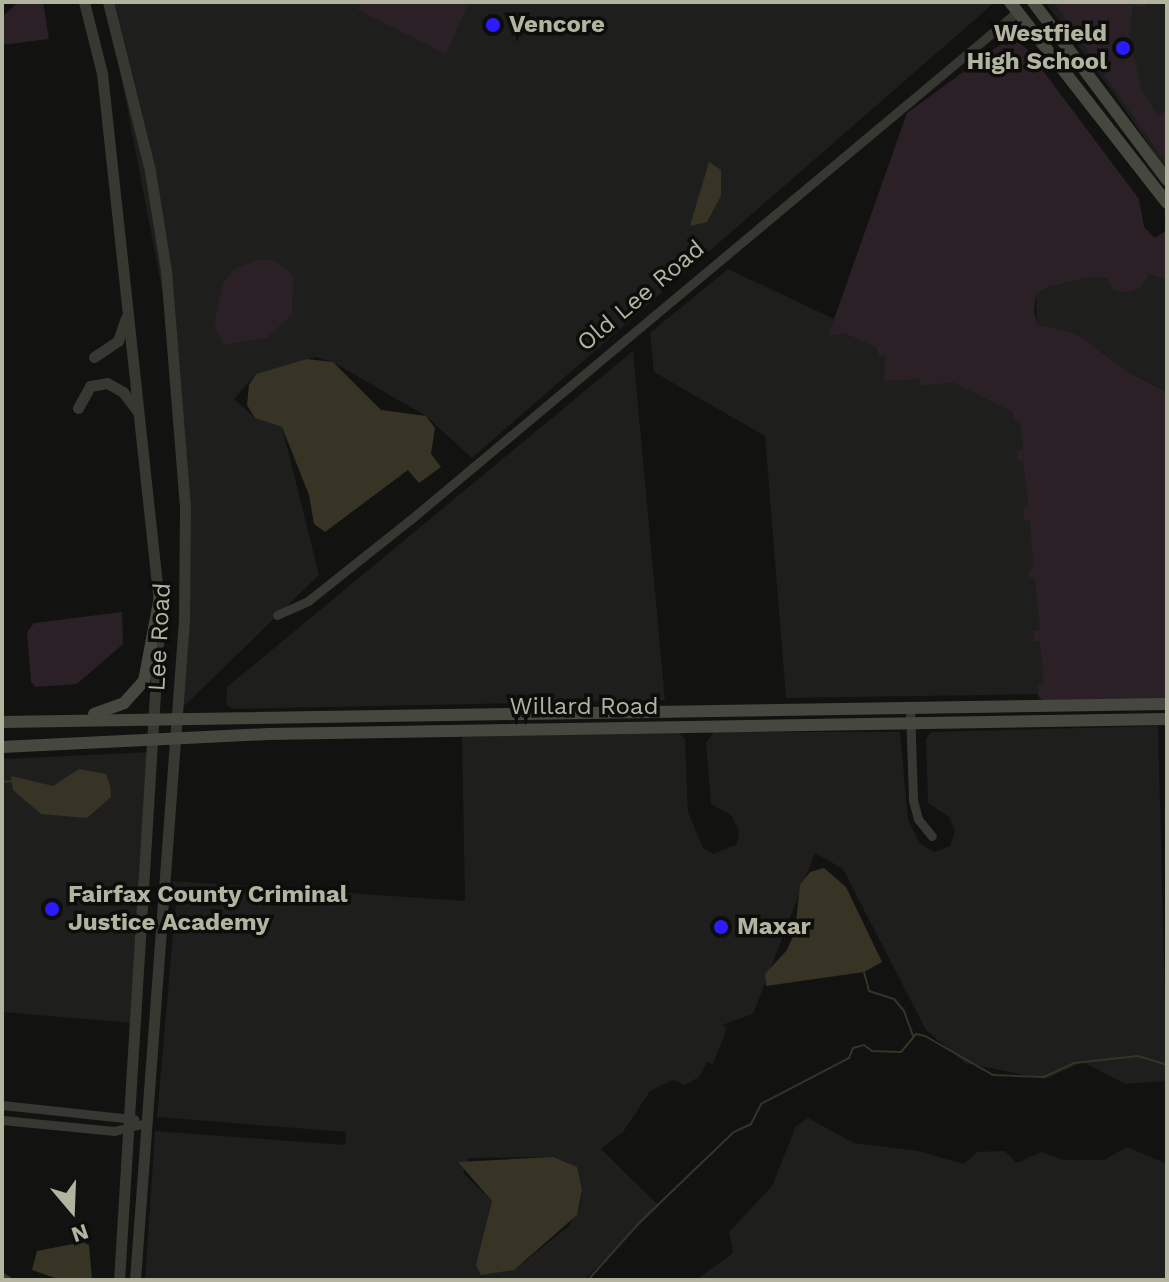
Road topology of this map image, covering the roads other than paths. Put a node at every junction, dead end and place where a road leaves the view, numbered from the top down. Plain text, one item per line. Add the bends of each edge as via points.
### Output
1 (84, 2) edge
2 (108, 2) edge
3 (1031, 2) edge
4 (1013, 7) edge
5 (1167, 180) edge
6 (1167, 203) edge
7 (128, 305) junction
8 (94, 357) dead end
9 (78, 408) dead end
10 (140, 416) junction
11 (160, 596) junction
12 (277, 615) dead end
13 (1167, 704) edge
14 (910, 709) junction
15 (155, 718) junction
16 (177, 718) junction
17 (1167, 719) edge
18 (46, 721) junction
19 (2, 722) edge
20 (911, 725) junction
21 (175, 737) junction
22 (155, 739) junction
23 (2, 747) edge
24 (932, 836) dead end
25 (2, 1105) edge
26 (2, 1120) edge
27 (129, 1123) junction
28 (145, 1123) junction
29 (119, 1280) edge
30 (135, 1280) edge

1 - 7 street, Lee Road via 102,73
2 - 16 street, Lee Road via 150,171 183,434 185,580
3 - 4 street, Old Lee Road
3 - 5 main road
4 - 6 main road
4 - 12 street, Old Lee Road via 410,520 308,601
7 - 8 street via 118,341
7 - 10 street, Lee Road
9 - 10 street via 90,386 107,383 128,396
10 - 11 street, Lee Road
11 - 15 street, Lee Road
11 - 18 main road via 151,661 135,695 111,710
13 - 14 main road, Willard Road
14 - 16 main road, Willard Road
14 - 20 street
15 - 16 main road, Willard Road
15 - 18 main road, Willard Road
15 - 22 street, Lee Road
16 - 21 street, Lee Road
17 - 20 main road, Willard Road
18 - 19 main road, Willard Road
20 - 21 main road, Willard Road
20 - 24 street via 913,800 918,819
21 - 22 main road, Willard Road
21 - 28 street, Lee Road
22 - 23 main road, Willard Road
22 - 27 street, Lee Road
25 - 27 street
26 - 27 street
27 - 28 street
27 - 29 street, Lee Road
28 - 30 street, Lee Road

